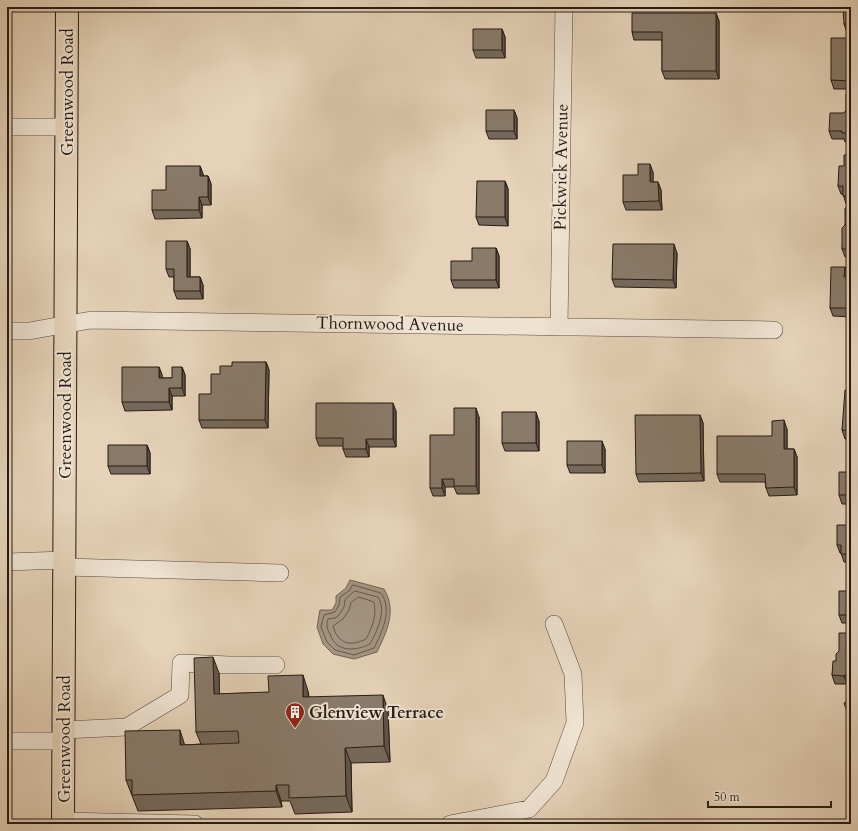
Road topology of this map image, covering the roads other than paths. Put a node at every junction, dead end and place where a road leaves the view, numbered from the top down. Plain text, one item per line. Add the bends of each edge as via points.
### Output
1 (67, 7) edge
2 (564, 7) edge
3 (7, 127) edge
4 (67, 127) junction
5 (65, 324) junction
6 (559, 327) junction
7 (774, 330) dead end
8 (7, 331) edge
9 (7, 562) edge
10 (64, 563) junction
11 (280, 573) dead end
12 (554, 624) dead end
13 (276, 665) dead end
14 (64, 735) junction
15 (7, 741) edge
16 (63, 822) edge
17 (195, 824) edge
18 (450, 824) edge

1 - 4 main road, Greenwood Road
2 - 6 street, Pickwick Avenue
3 - 4 street
4 - 5 main road, Greenwood Road
5 - 6 street, Thornwood Avenue via 91,320
5 - 8 street, Thornwood Avenue via 29,331
5 - 10 main road, Greenwood Road
6 - 7 street, Thornwood Avenue
9 - 10 street
10 - 11 street via 134,569
10 - 14 main road, Greenwood Road
12 - 18 street via 573,674 575,723 554,781 529,809
13 - 14 street via 181,663 180,695 127,727
14 - 15 street
14 - 16 main road, Greenwood Road
16 - 17 street

